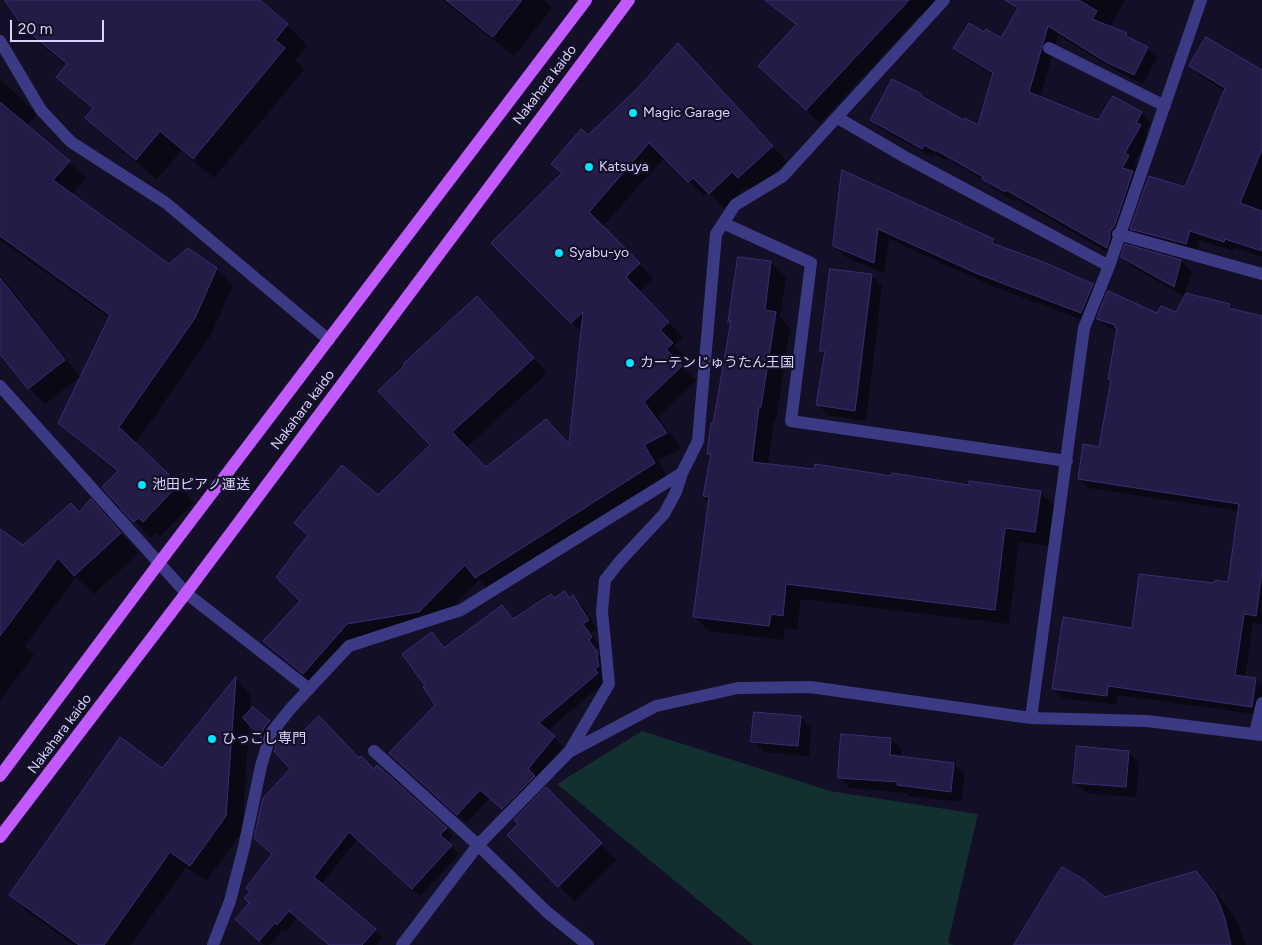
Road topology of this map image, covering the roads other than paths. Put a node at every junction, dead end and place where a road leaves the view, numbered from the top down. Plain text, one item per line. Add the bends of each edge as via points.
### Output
1 (586, 0) edge
2 (629, 0) edge
3 (944, 0) edge
4 (1201, 0) edge
5 (0, 41) edge
6 (1049, 48) dead end
7 (1165, 106) junction
8 (838, 118) junction
9 (723, 223) junction
10 (1118, 234) junction
11 (1109, 266) junction
12 (1262, 274) edge
13 (330, 340) junction
14 (0, 386) edge
15 (1067, 461) junction
16 (682, 473) junction
17 (159, 563) junction
18 (186, 593) junction
19 (309, 689) junction
20 (1262, 703) edge
21 (1032, 718) junction
22 (1258, 734) edge
23 (374, 751) dead end
24 (569, 752) junction
25 (0, 776) edge
26 (0, 837) edge
27 (478, 845) junction
28 (213, 945) edge
29 (402, 945) edge
30 (588, 945) edge

1 - 13 main road, Nakahara kaido
2 - 18 main road, Nakahara kaido
3 - 8 street
4 - 7 street
5 - 13 street via 41,110 70,142 166,203
6 - 7 street
7 - 10 street
8 - 9 street via 783,176 735,205
8 - 11 street
9 - 15 street via 811,263 791,421
9 - 16 street via 716,234 698,441
10 - 11 street
10 - 12 street
11 - 15 street via 1084,328
13 - 17 main road, Nakahara kaido
14 - 17 street
15 - 21 street
16 - 19 street via 461,610 349,646
16 - 24 street via 664,514 605,580 602,611 610,684
17 - 18 street
17 - 25 main road, Nakahara kaido
18 - 19 street
18 - 26 main road, Nakahara kaido
19 - 28 street via 271,733 230,901
20 - 22 street
21 - 22 street via 1147,720
21 - 24 street via 810,687 738,688 656,706
23 - 27 street
24 - 27 street
27 - 29 street
27 - 30 street via 548,913

